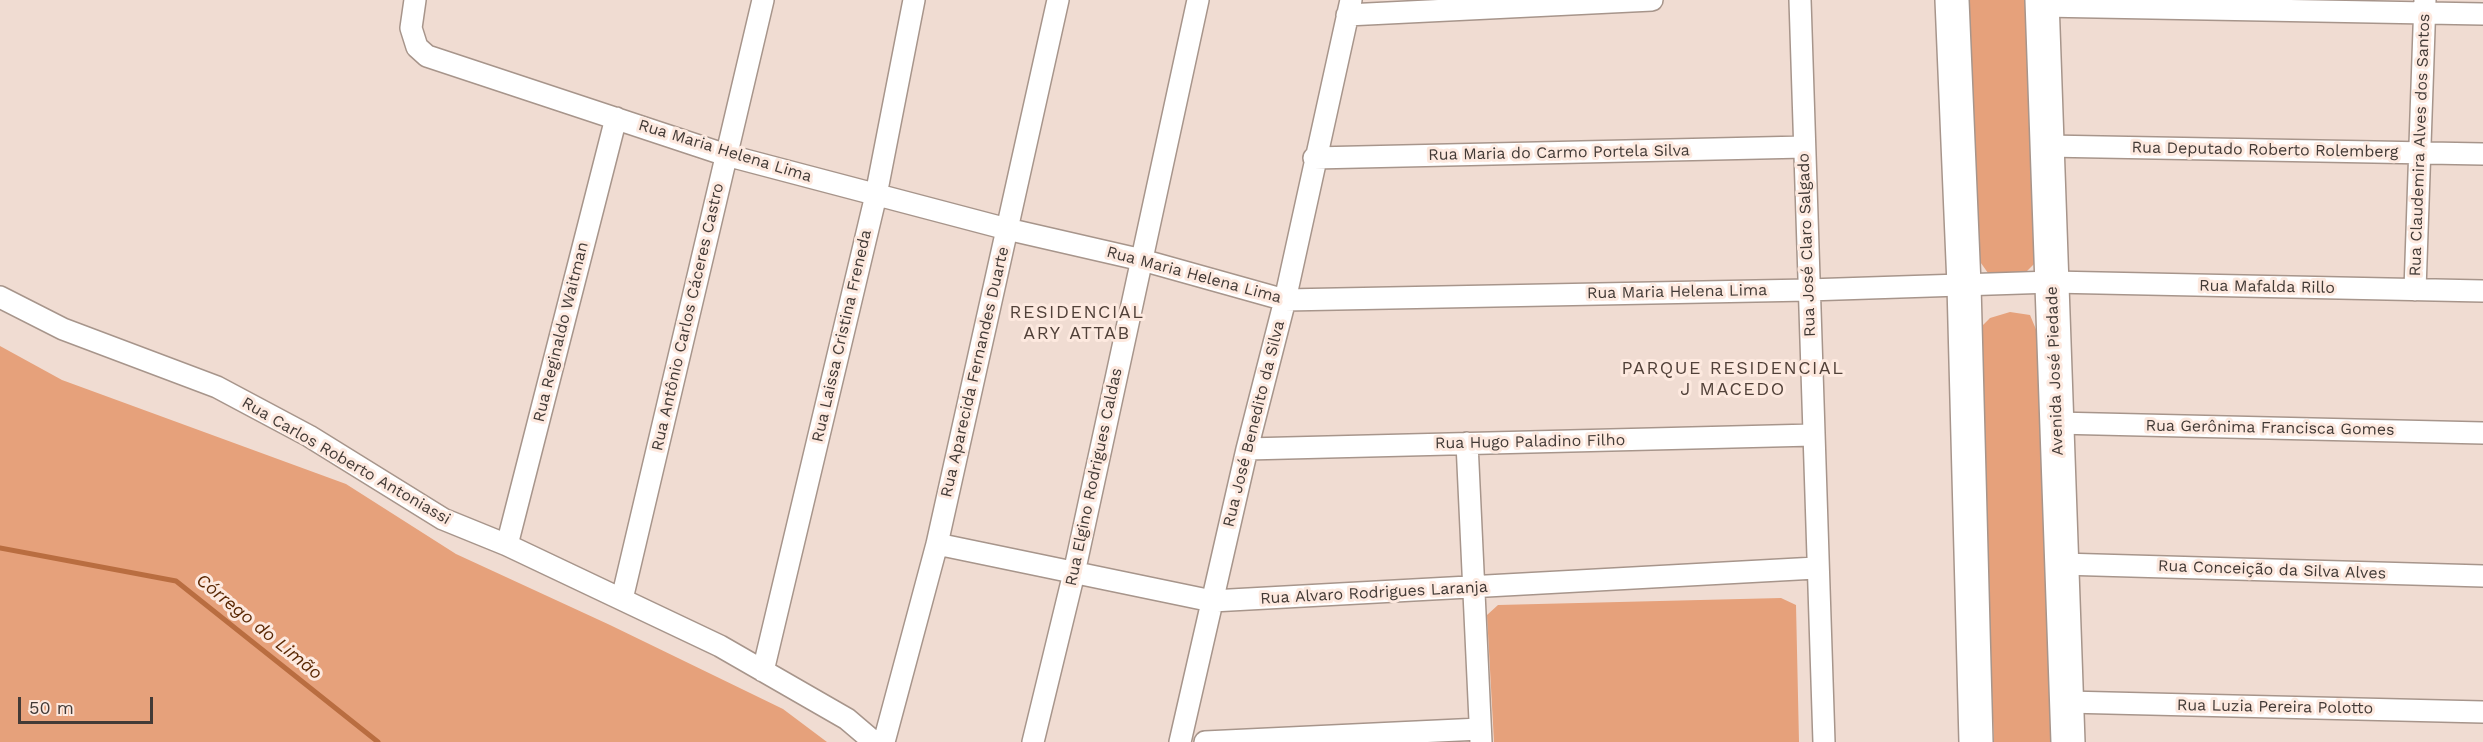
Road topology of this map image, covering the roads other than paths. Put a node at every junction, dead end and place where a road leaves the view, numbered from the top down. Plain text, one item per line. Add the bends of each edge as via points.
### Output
1 (415, 0) edge
2 (764, 0) edge
3 (915, 0) edge
4 (1058, 0) edge
5 (1198, 0) edge
6 (1652, 0) edge
7 (1800, 0) edge
8 (1953, 0) edge
9 (2042, 3) edge
10 (2425, 6) edge
11 (1349, 8) edge
12 (2483, 14) edge
13 (616, 118) junction
14 (2047, 146) junction
15 (1804, 147) junction
16 (2420, 153) junction
17 (2483, 154) edge
18 (726, 155) junction
19 (1314, 158) junction
20 (876, 195) junction
21 (1007, 229) junction
22 (1142, 260) junction
23 (2052, 282) junction
24 (1964, 285) junction
25 (1808, 290) junction
26 (2415, 290) junction
27 (2483, 291) edge
28 (0, 297) edge
29 (1285, 300) junction
30 (2056, 423) junction
31 (2483, 433) edge
32 (1813, 435) junction
33 (1467, 443) junction
34 (1247, 449) junction
35 (937, 544) junction
36 (507, 546) junction
37 (2061, 564) junction
38 (1816, 568) junction
39 (1074, 573) junction
40 (2483, 576) edge
41 (1474, 587) junction
42 (622, 599) junction
43 (1212, 602) junction
44 (763, 671) junction
45 (2067, 702) junction
46 (2483, 712) edge
47 (1480, 736) edge
48 (874, 742) edge
49 (884, 742) edge
50 (1033, 742) edge
51 (1180, 742) edge
52 (1205, 742) edge
53 (1824, 742) edge
54 (1976, 742) edge
55 (2068, 742) edge

1 - 13 street, Rua Maria Helena Lima via 411,28 417,47 427,56
2 - 18 street, Rua Antônio Carlos Cáceres Castro
3 - 20 street, Rua Laissa Cristina Freneda
4 - 21 street, Rua Aparecida Fernandes Duarte
5 - 22 street, Rua Elgino Rodrigues Caldas
6 - 11 street
7 - 15 street, Rua José Claro Salgado
8 - 24 main road
9 - 10 street
9 - 14 main road, Avenida José Piedade
10 - 12 street
10 - 16 street, Rua Claudemira Alves dos Santos
11 - 19 street, Rua José Benedito da Silva
13 - 18 street, Rua Maria Helena Lima
13 - 36 street, Rua Reginaldo Waitman
14 - 16 street, Rua Deputado Roberto Rolemberg
14 - 23 main road, Avenida José Piedade
15 - 19 street, Rua Maria do Carmo Portela Silva
15 - 25 street, Rua José Claro Salgado
16 - 17 street, Rua Deputado Roberto Rolemberg
16 - 26 street, Rua Claudemira Alves dos Santos
18 - 20 street, Rua Maria Helena Lima
18 - 42 street, Rua Antônio Carlos Cáceres Castro
19 - 29 street, Rua José Benedito da Silva
20 - 21 street, Rua Maria Helena Lima
20 - 44 street, Rua Laissa Cristina Freneda
21 - 22 street, Rua Maria Helena Lima
21 - 35 street, Rua Aparecida Fernandes Duarte
22 - 29 street, Rua Maria Helena Lima
22 - 39 street, Rua Elgino Rodrigues Caldas
23 - 24 street, Rua Maria Helena Lima
23 - 26 street, Rua Mafalda Rillo
23 - 30 main road, Avenida José Piedade
24 - 25 street, Rua Maria Helena Lima
24 - 54 main road
25 - 29 street, Rua Maria Helena Lima
25 - 32 street, Rua José Claro Salgado
26 - 27 street, Rua Mafalda Rillo
28 - 36 street, Rua Carlos Roberto Antoniassi via 63,329 217,387 309,436 443,519
29 - 34 street, Rua José Benedito da Silva
30 - 31 street, Rua Gerônima Francisca Gomes
30 - 37 main road, Avenida José Piedade
32 - 33 street, Rua Hugo Paladino Filho
32 - 38 street, Rua José Claro Salgado
33 - 34 street, Rua Hugo Paladino Filho
33 - 41 street
34 - 43 street, Rua José Benedito da Silva
35 - 39 street, Rua Alvaro Rodrigues Laranja
35 - 49 street, Rua Aparecida Fernandes Duarte
36 - 42 street, Rua Carlos Roberto Antoniassi
37 - 40 street, Rua Conceição da Silva Alves
37 - 45 main road, Avenida José Piedade
38 - 41 street, Rua Alvaro Rodrigues Laranja
38 - 53 street, Rua José Claro Salgado
39 - 43 street, Rua Alvaro Rodrigues Laranja
39 - 50 street, Rua Elgino Rodrigues Caldas
41 - 43 street, Rua Alvaro Rodrigues Laranja
41 - 47 street
42 - 44 street, Rua Carlos Roberto Antoniassi
43 - 51 street, Rua José Benedito da Silva
44 - 48 street, Rua Carlos Roberto Antoniassi via 847,719
45 - 46 street, Rua Luzia Pereira Polotto
45 - 55 main road, Avenida José Piedade
47 - 52 street

